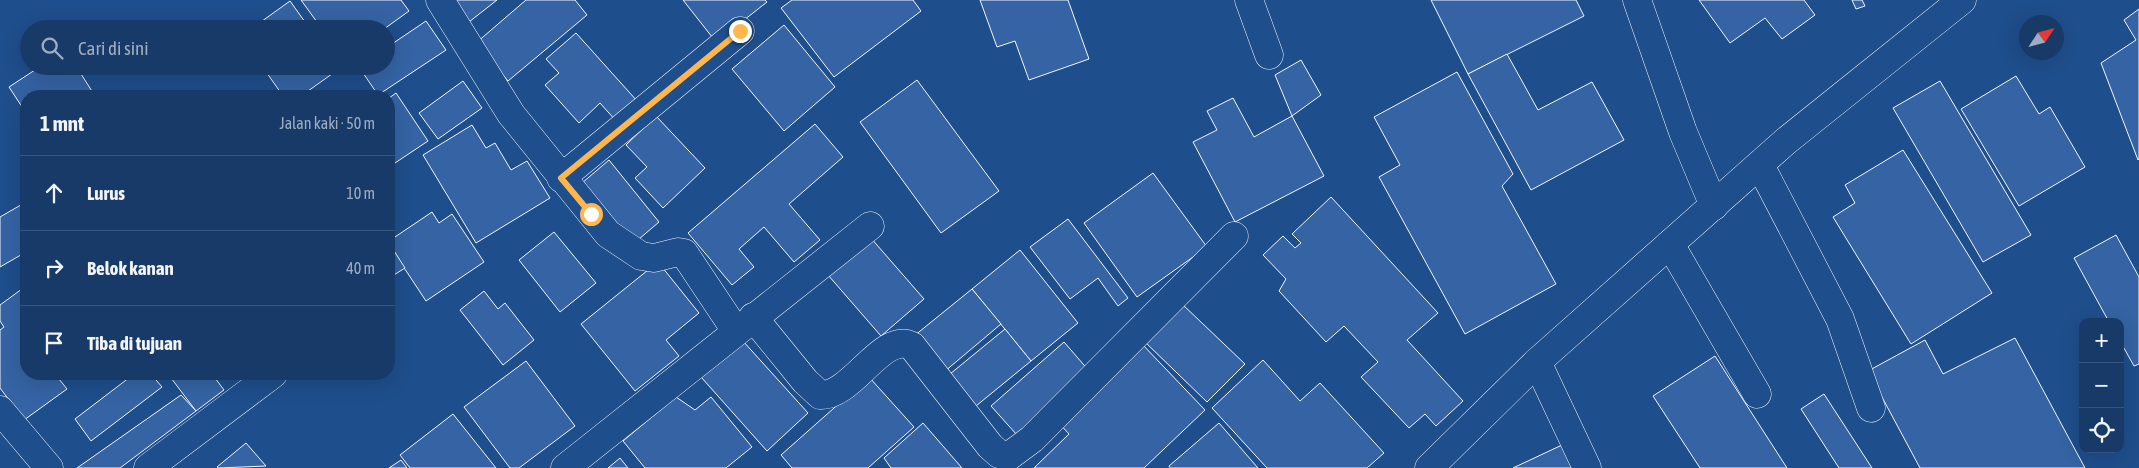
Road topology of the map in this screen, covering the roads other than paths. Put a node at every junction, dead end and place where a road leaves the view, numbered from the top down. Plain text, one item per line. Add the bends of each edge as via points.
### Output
1 (440, 0) edge
2 (1249, 0) edge
3 (1637, 0) edge
4 (1962, 0) edge
5 (740, 31) dead end
6 (1269, 55) dead end
7 (1760, 165) junction
8 (561, 178) junction
9 (1714, 206) junction
10 (870, 226) dead end
11 (1234, 236) dead end
12 (1670, 244) junction
13 (744, 324) junction
14 (1537, 362) junction
15 (265, 380) edge
16 (1757, 394) dead end
17 (1871, 408) dead end
18 (0, 410) edge
19 (49, 468) edge
20 (148, 468) edge
21 (565, 468) edge
22 (1428, 468) edge
23 (1587, 468) edge

1 - 8 main road via 511,114
2 - 6 main road
3 - 9 main road
4 - 7 main road
5 - 8 main road
7 - 9 main road
7 - 17 main road via 1840,319
8 - 13 main road via 608,234 634,253 654,258 684,253
9 - 12 main road
10 - 13 main road
11 - 13 main road via 1032,439 1014,454 1004,457 978,432 907,343 897,343 884,351 836,392 820,395
12 - 14 main road
12 - 16 main road
13 - 21 main road
14 - 22 main road
14 - 23 main road
15 - 20 main road
18 - 19 main road

